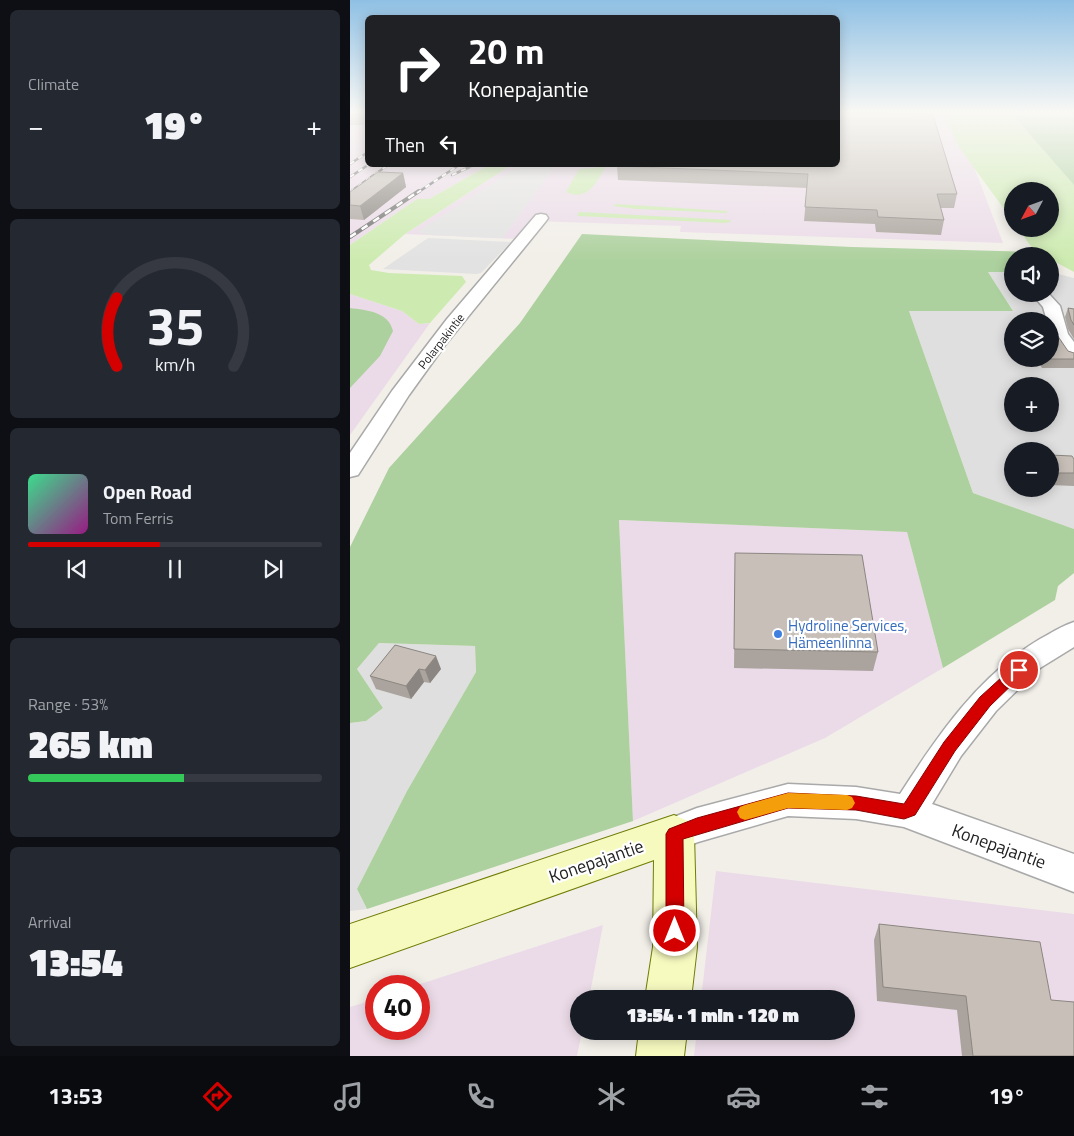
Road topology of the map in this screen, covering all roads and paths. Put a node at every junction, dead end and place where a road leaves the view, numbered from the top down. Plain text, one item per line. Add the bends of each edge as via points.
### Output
1 (541, 218) dead end
2 (1047, 302) edge
3 (1074, 355) edge
4 (350, 470) edge
5 (1074, 633) edge
6 (904, 811) junction
7 (674, 834) junction
8 (1074, 873) edge
9 (350, 946) edge
10 (669, 990) edge
11 (662, 1040) edge
12 (660, 1056) edge

1 - 4 street, Polarpakintie via 453,323
2 - 3 street via 1059,334
5 - 6 street via 1030,660 985,702 949,746 909,810
6 - 7 street, Konepajantie via 856,803 788,800
6 - 8 street, Konepajantie
7 - 9 street, Konepajantie
7 - 10 street via 675,947
11 - 12 street

